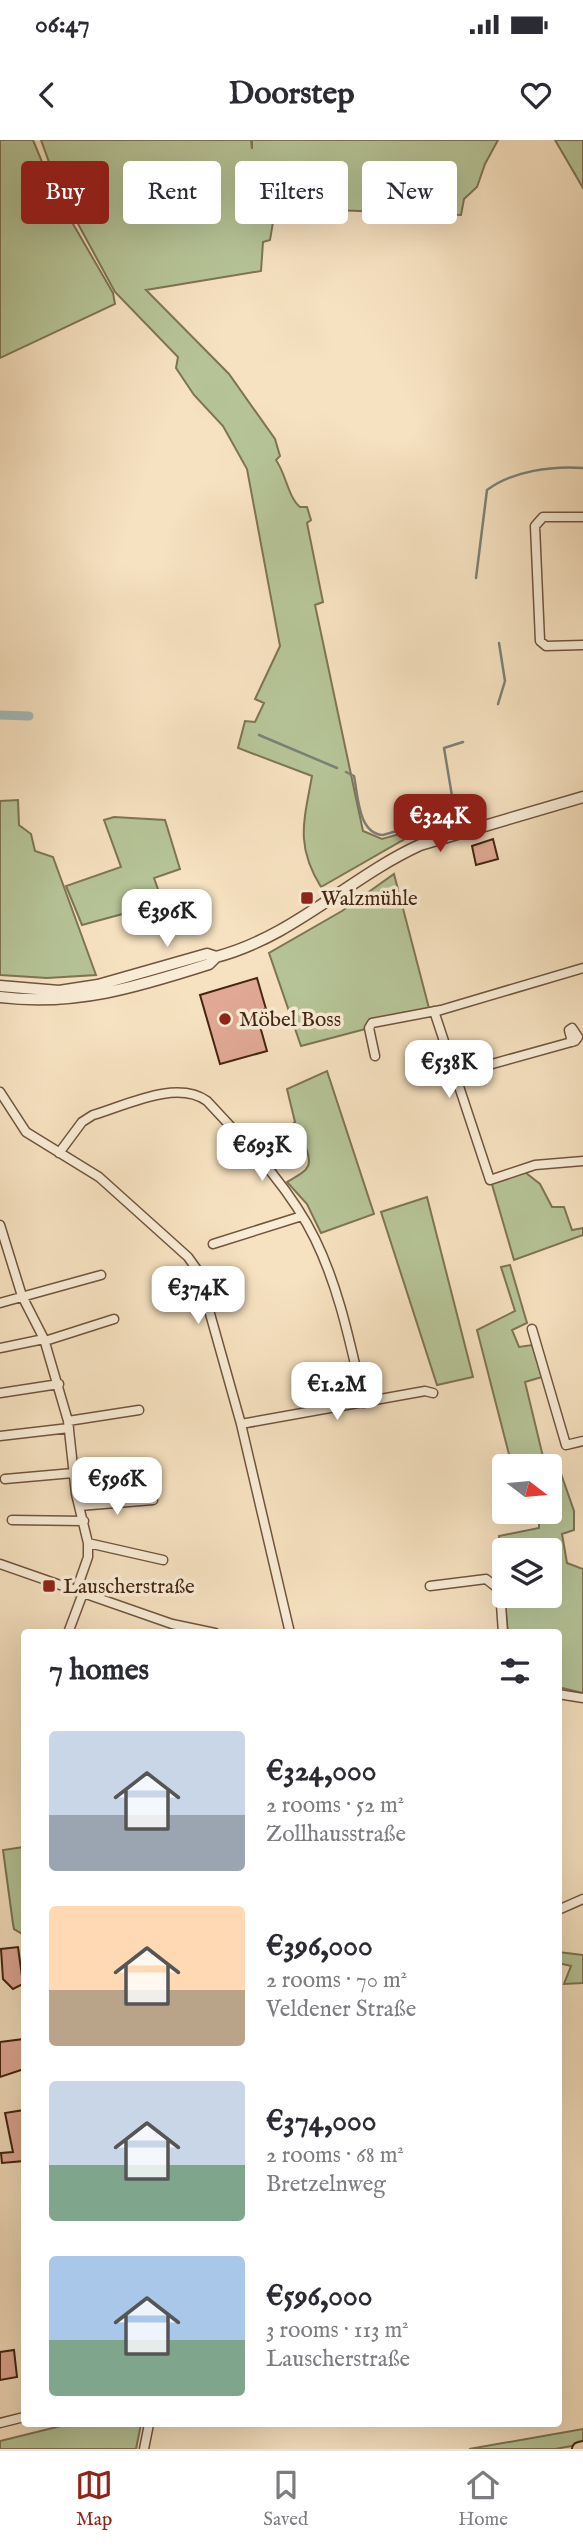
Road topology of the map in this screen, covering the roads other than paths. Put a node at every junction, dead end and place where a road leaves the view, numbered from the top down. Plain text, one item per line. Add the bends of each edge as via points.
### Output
1 (583, 517) edge
2 (583, 645) edge
3 (583, 797) edge
4 (216, 957) junction
5 (583, 968) edge
6 (0, 986) edge
7 (0, 997) edge
8 (434, 1011) junction
9 (572, 1042) dead end
10 (374, 1056) dead end
11 (456, 1074) junction
12 (0, 1092) edge
13 (59, 1153) junction
14 (583, 1161) edge
15 (302, 1216) junction
16 (0, 1225) edge
17 (212, 1244) dead end
18 (101, 1275) dead end
19 (22, 1296) junction
20 (0, 1303) edge
21 (114, 1319) dead end
22 (532, 1329) dead end
23 (45, 1340) junction
24 (0, 1348) edge
25 (59, 1384) junction
26 (0, 1393) edge
27 (433, 1393) dead end
28 (364, 1403) junction
29 (139, 1410) dead end
30 (68, 1424) junction
31 (241, 1424) junction
32 (0, 1436) edge
33 (583, 1441) edge
34 (73, 1473) junction
35 (5, 1479) dead end
36 (153, 1500) dead end
37 (79, 1506) junction
38 (12, 1520) dead end
39 (84, 1521) junction
40 (89, 1544) junction
41 (163, 1560) dead end
42 (0, 1564) edge
43 (430, 1586) dead end
44 (80, 1592) junction
45 (69, 1629) edge
46 (196, 1629) edge
47 (289, 1629) edge
48 (503, 1629) edge
49 (562, 1694) edge
50 (583, 1698) edge
51 (583, 1899) edge
52 (562, 1908) edge
53 (21, 2418) edge
54 (0, 2423) edge
55 (148, 2427) edge
56 (144, 2449) edge

1 - 2 street via 543,517 535,526 540,641 546,646
3 - 4 street via 420,845 291,924
4 - 6 street via 206,954 85,987
4 - 7 street via 209,964 99,996 59,1001
5 - 8 street
8 - 10 street via 372,1023
8 - 11 street
9 - 11 street
11 - 14 street via 490,1180 534,1165
12 - 13 street via 26,1132
13 - 15 street via 82,1122 93,1115 167,1094 200,1096 278,1180
13 - 31 street via 99,1178 194,1264
15 - 17 street
15 - 28 street via 329,1275
16 - 19 street
18 - 19 street
19 - 20 street
19 - 23 street
21 - 23 street
22 - 33 street via 562,1446
23 - 24 street
23 - 25 street
25 - 26 street
25 - 30 street
27 - 28 street
28 - 31 street
29 - 30 street
30 - 32 street
30 - 34 street
31 - 47 street
34 - 35 street
34 - 37 street
36 - 37 street
37 - 39 street
38 - 39 street
39 - 40 street
40 - 41 street
40 - 44 street
42 - 44 street
43 - 48 street via 486,1580 500,1590
44 - 45 street
44 - 46 street
49 - 50 street
51 - 52 street
53 - 54 street
55 - 56 street

